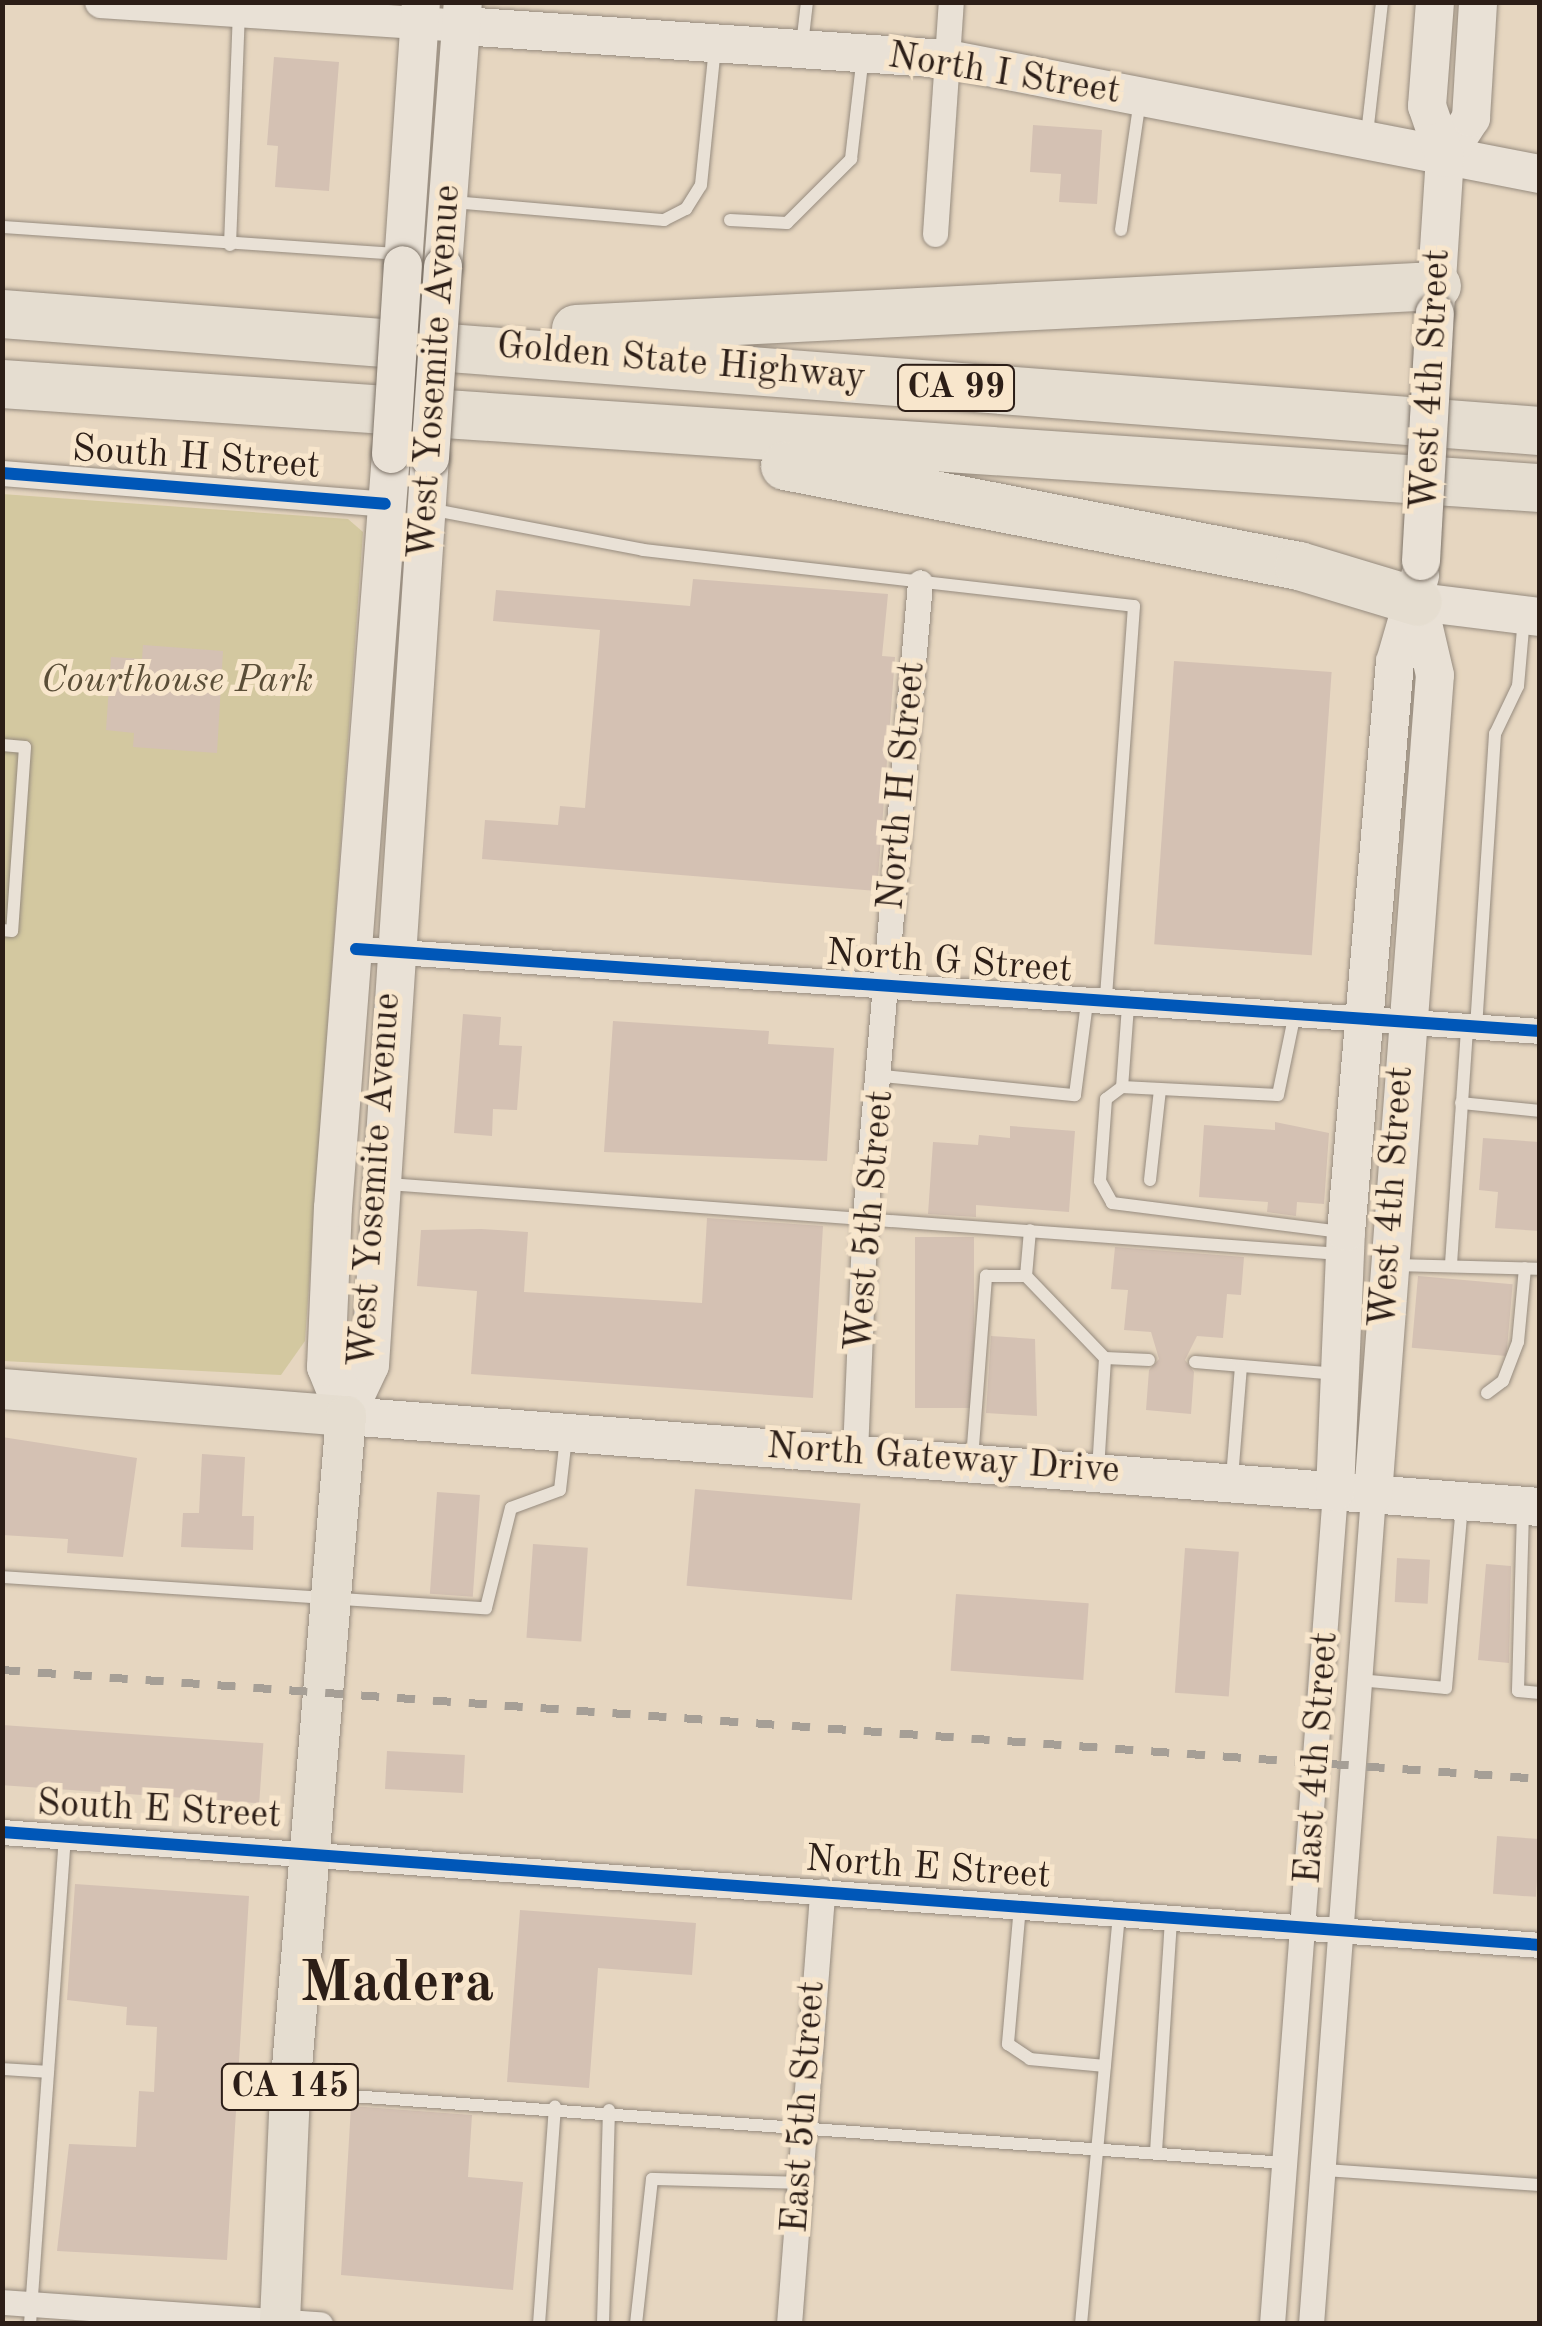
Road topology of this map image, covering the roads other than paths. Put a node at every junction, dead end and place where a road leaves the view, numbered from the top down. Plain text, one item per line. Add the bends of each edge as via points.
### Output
1 (102, 2) edge
2 (807, 2) edge
3 (951, 2) edge
4 (1382, 2) edge
5 (1435, 2) edge
6 (1478, 2) edge
7 (239, 13) junction
8 (420, 13) edge
9 (463, 14) edge
10 (715, 43) junction
11 (802, 50) junction
12 (863, 54) junction
13 (947, 60) junction
14 (1141, 97) junction
15 (1366, 141) junction
16 (1444, 158) junction
17 (1540, 174) edge
18 (448, 201) junction
19 (730, 220) dead end
20 (2, 227) edge
21 (1122, 230) dead end
22 (935, 234) dead end
23 (230, 245) junction
24 (403, 259) junction
25 (1436, 299) junction
26 (2, 314) edge
27 (372, 336) junction
28 (2, 384) edge
29 (590, 428) junction
30 (1540, 431) edge
31 (2, 474) edge
32 (1540, 488) edge
33 (385, 504) junction
34 (426, 508) junction
35 (1420, 581) junction
36 (920, 582) junction
37 (1532, 616) edge
38 (2, 746) edge
39 (2, 930) edge
40 (356, 949) junction
41 (394, 952) junction
42 (888, 990) junction
43 (1107, 1004) junction
44 (1294, 1018) junction
45 (1386, 1023) junction
46 (1471, 1028) junction
47 (1540, 1031) edge
48 (882, 1076) junction
49 (1122, 1087) junction
50 (1160, 1090) junction
51 (1461, 1103) junction
52 (1540, 1111) edge
53 (1150, 1180) dead end
54 (380, 1183) junction
55 (865, 1215) junction
56 (1030, 1230) junction
57 (1345, 1243) junction
58 (1388, 1264) junction
59 (1451, 1264) junction
60 (1524, 1268) junction
61 (1540, 1269) edge
62 (1026, 1276) junction
63 (1105, 1358) junction
64 (1149, 1360) dead end
65 (1195, 1362) dead end
66 (1241, 1366) junction
67 (1339, 1374) junction
68 (2, 1389) edge
69 (1487, 1393) dead end
70 (346, 1416) junction
71 (566, 1434) junction
72 (855, 1452) junction
73 (972, 1462) junction
74 (1098, 1472) junction
75 (1232, 1484) junction
76 (1334, 1492) junction
77 (1373, 1495) junction
78 (1462, 1501) junction
79 (1532, 1507) edge
80 (2, 1577) edge
81 (330, 1601) junction
82 (1359, 1680) junction
83 (1540, 1692) edge
84 (2, 1832) edge
85 (66, 1837) junction
86 (311, 1850) junction
87 (822, 1891) junction
88 (1020, 1906) junction
89 (1119, 1914) junction
90 (1171, 1918) junction
91 (1305, 1928) junction
92 (1341, 1930) junction
93 (1540, 1945) edge
94 (1105, 2066) junction
95 (2, 2069) edge
96 (48, 2072) junction
97 (290, 2092) junction
98 (555, 2108) junction
99 (609, 2110) junction
100 (803, 2122) junction
101 (1097, 2147) junction
102 (1156, 2152) junction
103 (1285, 2163) junction
104 (1324, 2170) junction
105 (800, 2183) junction
106 (1540, 2185) edge
107 (2, 2302) edge
108 (31, 2314) edge
109 (294, 2322) edge
110 (539, 2324) edge
111 (603, 2324) edge
112 (636, 2324) edge
113 (789, 2324) edge
114 (1081, 2324) edge
115 (1272, 2324) edge
116 (1310, 2324) edge

1 - 7 street
2 - 11 lane
3 - 13 street
4 - 15 lane
5 - 16 main road, West 4th Street via 1426,106
6 - 16 main road, West 4th Street via 1470,118
7 - 8 street
7 - 23 lane
8 - 9 street
8 - 24 main road, West Yosemite Avenue
9 - 10 main road, North I Street
9 - 18 main road, West Yosemite Avenue
10 - 11 main road, North I Street
10 - 18 lane via 702,186 686,209 664,220
11 - 12 main road, North I Street
12 - 13 main road, North I Street
12 - 19 lane via 851,159 787,223
13 - 14 main road, North I Street
13 - 22 street
14 - 15 main road, North I Street
14 - 21 lane
15 - 16 main road, North I Street
16 - 17 main road, North I Street
16 - 25 main road, West 4th Street
18 - 34 main road, West Yosemite Avenue, bridge
20 - 23 lane
23 - 24 lane
24 - 33 main road, West Yosemite Avenue, bridge
25 - 27 highway
25 - 35 main road, West 4th Street, bridge
26 - 27 highway, Golden State Highway / CA 99
27 - 30 highway, Golden State Highway / CA 99 via 1224,412
28 - 29 highway, Golden State Highway / CA 99
29 - 32 highway, Golden State Highway / CA 99
29 - 35 highway via 1299,566
31 - 33 street, South H Street
33 - 34 main road
33 - 40 main road, West Yosemite Avenue
34 - 36 lane via 456,521 624,547
34 - 41 main road, West Yosemite Avenue
35 - 37 main road
35 - 45 main road, West 4th Street via 1395,662
36 - 42 street, North H Street
36 - 43 lane via 1134,606
37 - 46 lane via 1518,686 1495,734
38 - 39 lane via 25,748 12,931
40 - 41 street, North G Street
40 - 70 main road, West Yosemite Avenue via 326,1367
41 - 42 street, North G Street
41 - 54 main road, West Yosemite Avenue
42 - 43 street, North G Street
42 - 48 street, West 5th Street
43 - 44 street, North G Street
43 - 48 lane via 1075,1095
43 - 49 lane
44 - 45 street, North G Street
44 - 50 lane via 1278,1095
45 - 46 street, North G Street
45 - 57 main road, West 4th Street
45 - 58 main road, West 4th Street
46 - 47 street, North G Street
46 - 51 lane
48 - 55 street, West 5th Street
49 - 50 lane
49 - 57 lane via 1106,1099 1100,1181 1112,1203
50 - 53 lane
51 - 52 lane
51 - 59 lane
54 - 55 lane
54 - 70 main road, West Yosemite Avenue via 370,1365
55 - 56 lane
55 - 72 street, West 5th Street
56 - 57 lane
56 - 62 lane
57 - 67 main road, West 4th Street
58 - 59 lane
58 - 77 main road, West 4th Street
59 - 60 lane
60 - 61 lane
60 - 69 lane via 1518,1342 1504,1381
62 - 63 lane
62 - 73 lane via 986,1276
63 - 64 lane
63 - 74 lane
65 - 66 lane
66 - 67 lane
66 - 75 lane
67 - 76 main road, West 4th Street
68 - 70 main road
70 - 71 main road, North Gateway Drive
70 - 81 main road, CA 145
71 - 72 main road, North Gateway Drive
71 - 81 lane via 560,1490 511,1508 486,1608
72 - 73 main road, North Gateway Drive
73 - 74 main road, North Gateway Drive
74 - 75 main road, North Gateway Drive
75 - 76 main road, North Gateway Drive
76 - 77 main road, North Gateway Drive
76 - 91 street, East 4th Street
77 - 78 main road, North Gateway Drive
77 - 82 street, East 4th Street
78 - 79 main road, North Gateway Drive
78 - 82 lane via 1446,1688
79 - 83 lane via 1518,1691
80 - 81 lane
81 - 86 main road, CA 145
82 - 92 street, East 4th Street
84 - 85 street, South E Street
85 - 86 street, South E Street
85 - 96 lane
86 - 87 street, North E Street
86 - 97 main road, CA 145
87 - 88 street, North E Street
87 - 100 street, East 5th Street
88 - 89 street, North E Street
88 - 94 lane via 1008,2044 1030,2060
89 - 90 street, North E Street
89 - 94 lane
90 - 91 street, North E Street
90 - 102 lane
91 - 92 street, North E Street
91 - 103 street, East 4th Street
92 - 93 street, North E Street
92 - 104 street, East 4th Street
94 - 101 lane
95 - 96 lane
96 - 108 lane
97 - 98 lane
97 - 109 main road, CA 145
98 - 99 lane
98 - 110 lane
99 - 100 lane
99 - 111 lane
100 - 101 lane
100 - 105 street, East 5th Street
101 - 102 lane
101 - 114 lane
102 - 103 lane
103 - 115 street, East 4th Street
104 - 106 lane
104 - 116 street, East 4th Street
105 - 112 lane via 652,2179
105 - 113 street, East 5th Street
107 - 108 street
108 - 109 street

